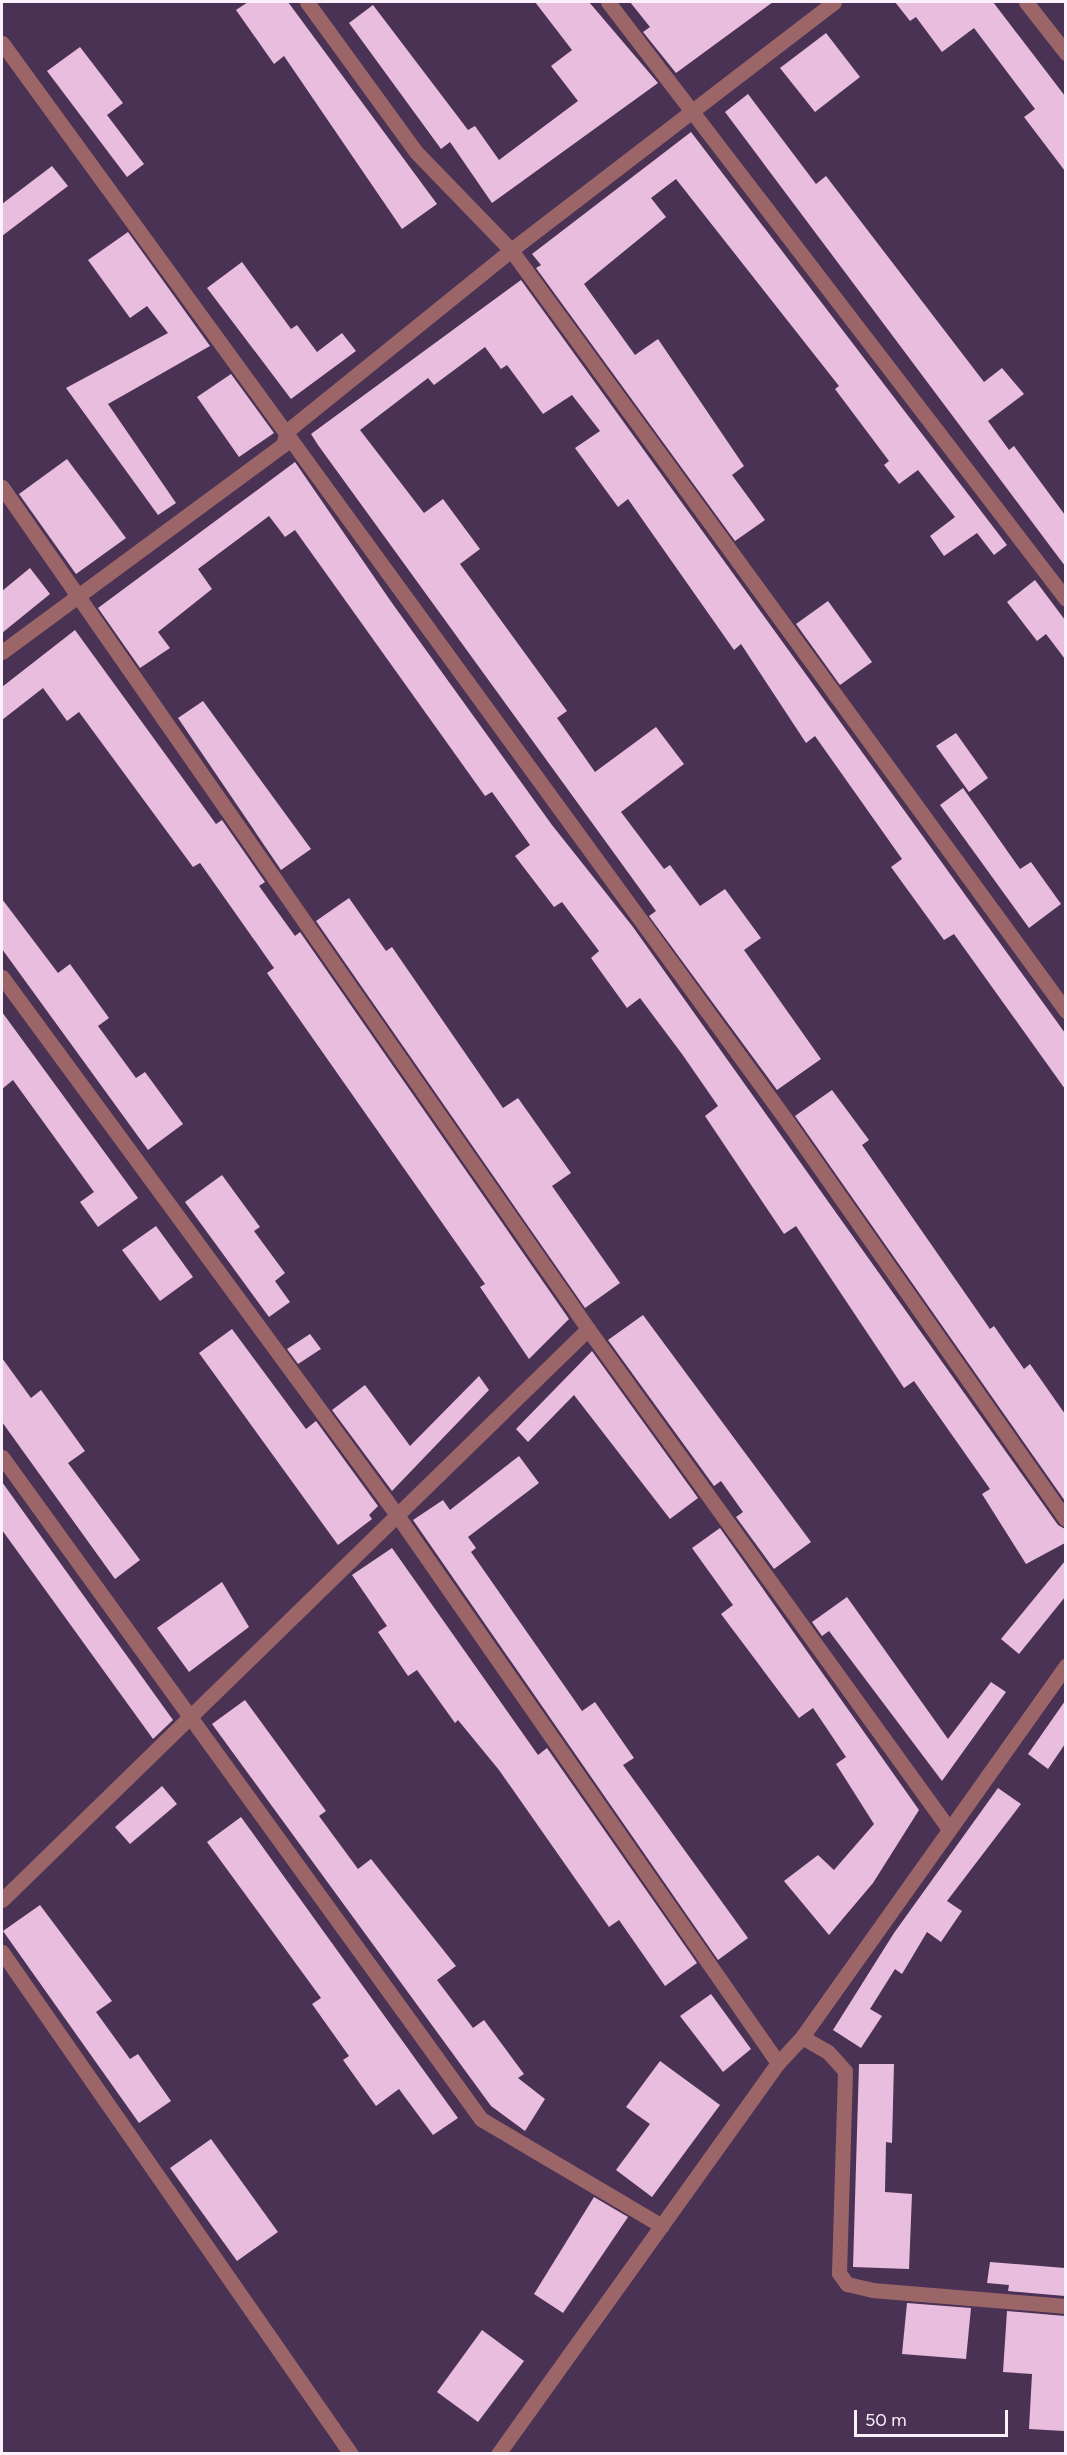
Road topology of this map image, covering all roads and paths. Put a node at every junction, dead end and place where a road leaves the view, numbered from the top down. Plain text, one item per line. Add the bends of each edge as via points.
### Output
1 (307, 2) edge
2 (608, 2) edge
3 (834, 2) edge
4 (1026, 2) edge
5 (2, 43) edge
6 (1065, 53) edge
7 (692, 111) junction
8 (511, 250) junction
9 (287, 431) junction
10 (2, 487) edge
11 (75, 594) junction
12 (1065, 598) edge
13 (2, 652) edge
14 (2, 977) edge
15 (1065, 1011) edge
16 (588, 1329) junction
17 (2, 1457) edge
18 (397, 1515) junction
19 (1065, 1519) edge
20 (1065, 1665) edge
21 (188, 1718) junction
22 (949, 1829) junction
23 (2, 1900) edge
24 (2, 1952) edge
25 (802, 2037) junction
26 (778, 2062) junction
27 (662, 2226) junction
28 (1065, 2306) edge
29 (351, 2454) edge
30 (498, 2454) edge

1 - 8 street via 416,152
2 - 7 street
3 - 7 street
4 - 6 street
5 - 9 street
7 - 8 street
7 - 12 street
8 - 9 street
8 - 15 street
9 - 11 street via 283,445
9 - 19 street via 789,1124
10 - 11 street
11 - 13 street
11 - 16 street
14 - 18 street
16 - 18 street
16 - 22 street
17 - 21 street
18 - 21 street
18 - 26 street
20 - 22 street
21 - 23 street
21 - 27 street via 481,2119
22 - 25 street
24 - 29 street
25 - 26 street
25 - 28 street via 828,2052 845,2072 839,2273 848,2283 872,2290
26 - 27 street
27 - 30 street

